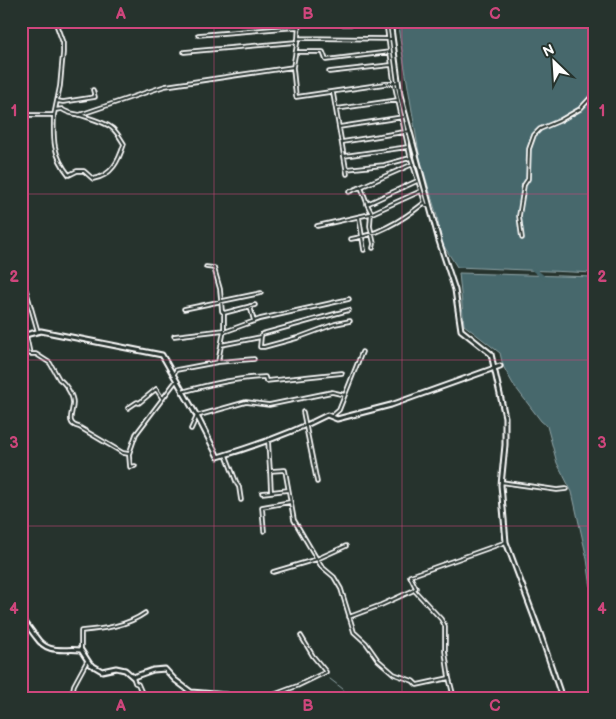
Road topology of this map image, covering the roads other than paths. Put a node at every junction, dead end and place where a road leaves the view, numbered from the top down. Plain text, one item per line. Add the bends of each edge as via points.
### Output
1 (55, 21) edge
2 (388, 21) edge
3 (299, 24) edge
4 (374, 24) dead end
5 (198, 34) dead end
6 (298, 38) junction
7 (390, 39) junction
8 (298, 42) junction
9 (184, 52) dead end
10 (297, 52) junction
11 (390, 52) junction
12 (391, 65) junction
13 (293, 67) junction
14 (329, 72) dead end
15 (396, 82) junction
16 (93, 90) dead end
17 (333, 92) junction
18 (595, 94) edge
19 (398, 100) junction
20 (57, 101) junction
21 (336, 109) junction
22 (55, 110) junction
23 (79, 114) junction
24 (21, 115) edge
25 (54, 115) junction
26 (402, 117) junction
27 (339, 127) junction
28 (410, 131) junction
29 (405, 132) junction
30 (342, 142) junction
31 (408, 147) junction
32 (344, 156) junction
33 (411, 158) junction
34 (412, 164) junction
35 (346, 169) junction
36 (347, 174) dead end
37 (417, 181) junction
38 (361, 187) junction
39 (421, 191) junction
40 (349, 192) dead end
41 (425, 203) junction
42 (367, 204) junction
43 (429, 205) junction
44 (370, 214) junction
45 (359, 217) junction
46 (317, 226) dead end
47 (371, 232) junction
48 (362, 236) junction
49 (522, 238) dead end
50 (351, 239) dead end
51 (373, 248) dead end
52 (364, 250) dead end
53 (206, 267) dead end
54 (26, 290) dead end
55 (261, 293) dead end
56 (349, 299) dead end
57 (221, 302) junction
58 (255, 305) dead end
59 (250, 306) junction
60 (184, 309) dead end
61 (350, 310) dead end
62 (224, 313) junction
63 (254, 321) junction
64 (350, 321) dead end
65 (224, 331) junction
66 (38, 332) junction
67 (23, 335) edge
68 (174, 336) dead end
69 (260, 337) junction
70 (221, 345) junction
71 (362, 352) dead end
72 (254, 359) dead end
73 (218, 362) junction
74 (500, 366) dead end
75 (494, 368) junction
76 (342, 373) dead end
77 (174, 374) junction
78 (177, 380) junction
79 (182, 392) junction
80 (345, 394) junction
81 (162, 398) junction
82 (128, 408) dead end
83 (303, 412) dead end
84 (197, 416) junction
85 (331, 417) junction
86 (307, 426) junction
87 (191, 429) dead end
88 (268, 440) junction
89 (129, 454) junction
90 (226, 455) junction
91 (135, 466) dead end
92 (270, 471) junction
93 (317, 482) dead end
94 (501, 482) junction
95 (566, 489) dead end
96 (288, 490) junction
97 (271, 492) junction
98 (262, 494) dead end
99 (241, 500) dead end
100 (290, 502) junction
101 (264, 531) dead end
102 (506, 542) junction
103 (346, 546) dead end
104 (317, 559) junction
105 (273, 572) dead end
106 (414, 589) junction
107 (145, 613) dead end
108 (349, 617) junction
109 (21, 619) edge
110 (301, 636) dead end
111 (82, 650) junction
112 (88, 660) junction
113 (133, 677) junction
114 (448, 678) junction
115 (227, 695) joint
116 (71, 698) edge
117 (144, 698) edge
118 (239, 698) edge
119 (265, 698) edge
120 (454, 698) edge
121 (562, 698) edge

1 - 20 street via 62,43
2 - 7 street
3 - 4 street
3 - 5 street
3 - 6 street
6 - 7 street
6 - 8 street
7 - 11 street
7 - 15 street
8 - 9 street
8 - 10 street
10 - 11 street via 323,52 326,60
10 - 13 street
11 - 12 street
12 - 14 street
12 - 15 street
13 - 17 street via 296,98
13 - 23 street via 165,86
15 - 17 street
15 - 19 street
15 - 28 street
16 - 20 street via 95,97
17 - 21 street
18 - 49 street via 580,109 534,135 519,216
19 - 21 street
19 - 26 street
20 - 22 street
21 - 27 street
22 - 23 street
22 - 25 street
23 - 25 street via 114,128 124,144 113,168 100,178 94,179 84,170 69,175 61,165 54,150
24 - 25 street
26 - 27 street
26 - 29 street
27 - 30 street
28 - 29 street
28 - 43 street
29 - 30 street
29 - 31 street
30 - 32 street
31 - 32 street
31 - 33 street
32 - 35 street
33 - 34 street
33 - 35 street
34 - 37 street
34 - 38 street
35 - 36 street
37 - 39 street
37 - 42 street
38 - 40 street
38 - 42 street
39 - 41 street
39 - 44 street
41 - 43 street
41 - 47 street via 408,216
42 - 44 street
43 - 75 street via 455,290 461,330 491,354
44 - 45 street
44 - 47 street
45 - 46 street
45 - 48 street
47 - 48 street
47 - 51 street
48 - 50 street
48 - 52 street
53 - 57 street via 214,268
54 - 66 street
55 - 57 street
56 - 63 street
57 - 60 street
57 - 62 street
58 - 59 street
59 - 62 street
59 - 63 street
61 - 69 street
62 - 65 street
63 - 65 street
64 - 69 street via 264,347 260,347
65 - 68 street
65 - 70 street
66 - 67 street
66 - 77 street via 162,355
67 - 89 street via 30,354 50,363 67,388 73,402 71,422
69 - 70 street
70 - 73 street
71 - 80 street
72 - 73 street
73 - 77 street via 176,370
74 - 75 street
75 - 85 street via 391,405 337,419
75 - 94 street via 505,417
76 - 79 street via 266,380 265,377 239,379
77 - 78 street
78 - 79 street
78 - 81 street
79 - 84 street
80 - 84 street via 332,392 269,405 246,402
80 - 85 street via 339,410
81 - 82 street via 156,389
81 - 89 street via 136,434
83 - 86 street
84 - 87 street
84 - 90 street via 218,457
85 - 86 street via 327,415
86 - 88 street
86 - 93 street
88 - 90 street
88 - 92 street
89 - 91 street via 130,467
90 - 99 street
92 - 96 street via 285,470
92 - 97 street
94 - 95 street
94 - 102 street
96 - 97 street
96 - 100 street
97 - 98 street
100 - 101 street via 262,508
100 - 104 street via 294,520
102 - 106 street via 410,576
102 - 121 street
103 - 104 street
104 - 105 street
104 - 108 street via 334,577
106 - 108 street
106 - 114 street via 445,626
107 - 111 street via 105,628 81,631
108 - 114 street via 354,632 394,674 417,685
109 - 111 street via 46,648
110 - 119 street via 326,672
111 - 112 street
112 - 113 street via 102,671 116,668
112 - 116 street via 74,685
113 - 115 street via 165,669 192,692
113 - 117 street
114 - 120 street
115 - 118 street

